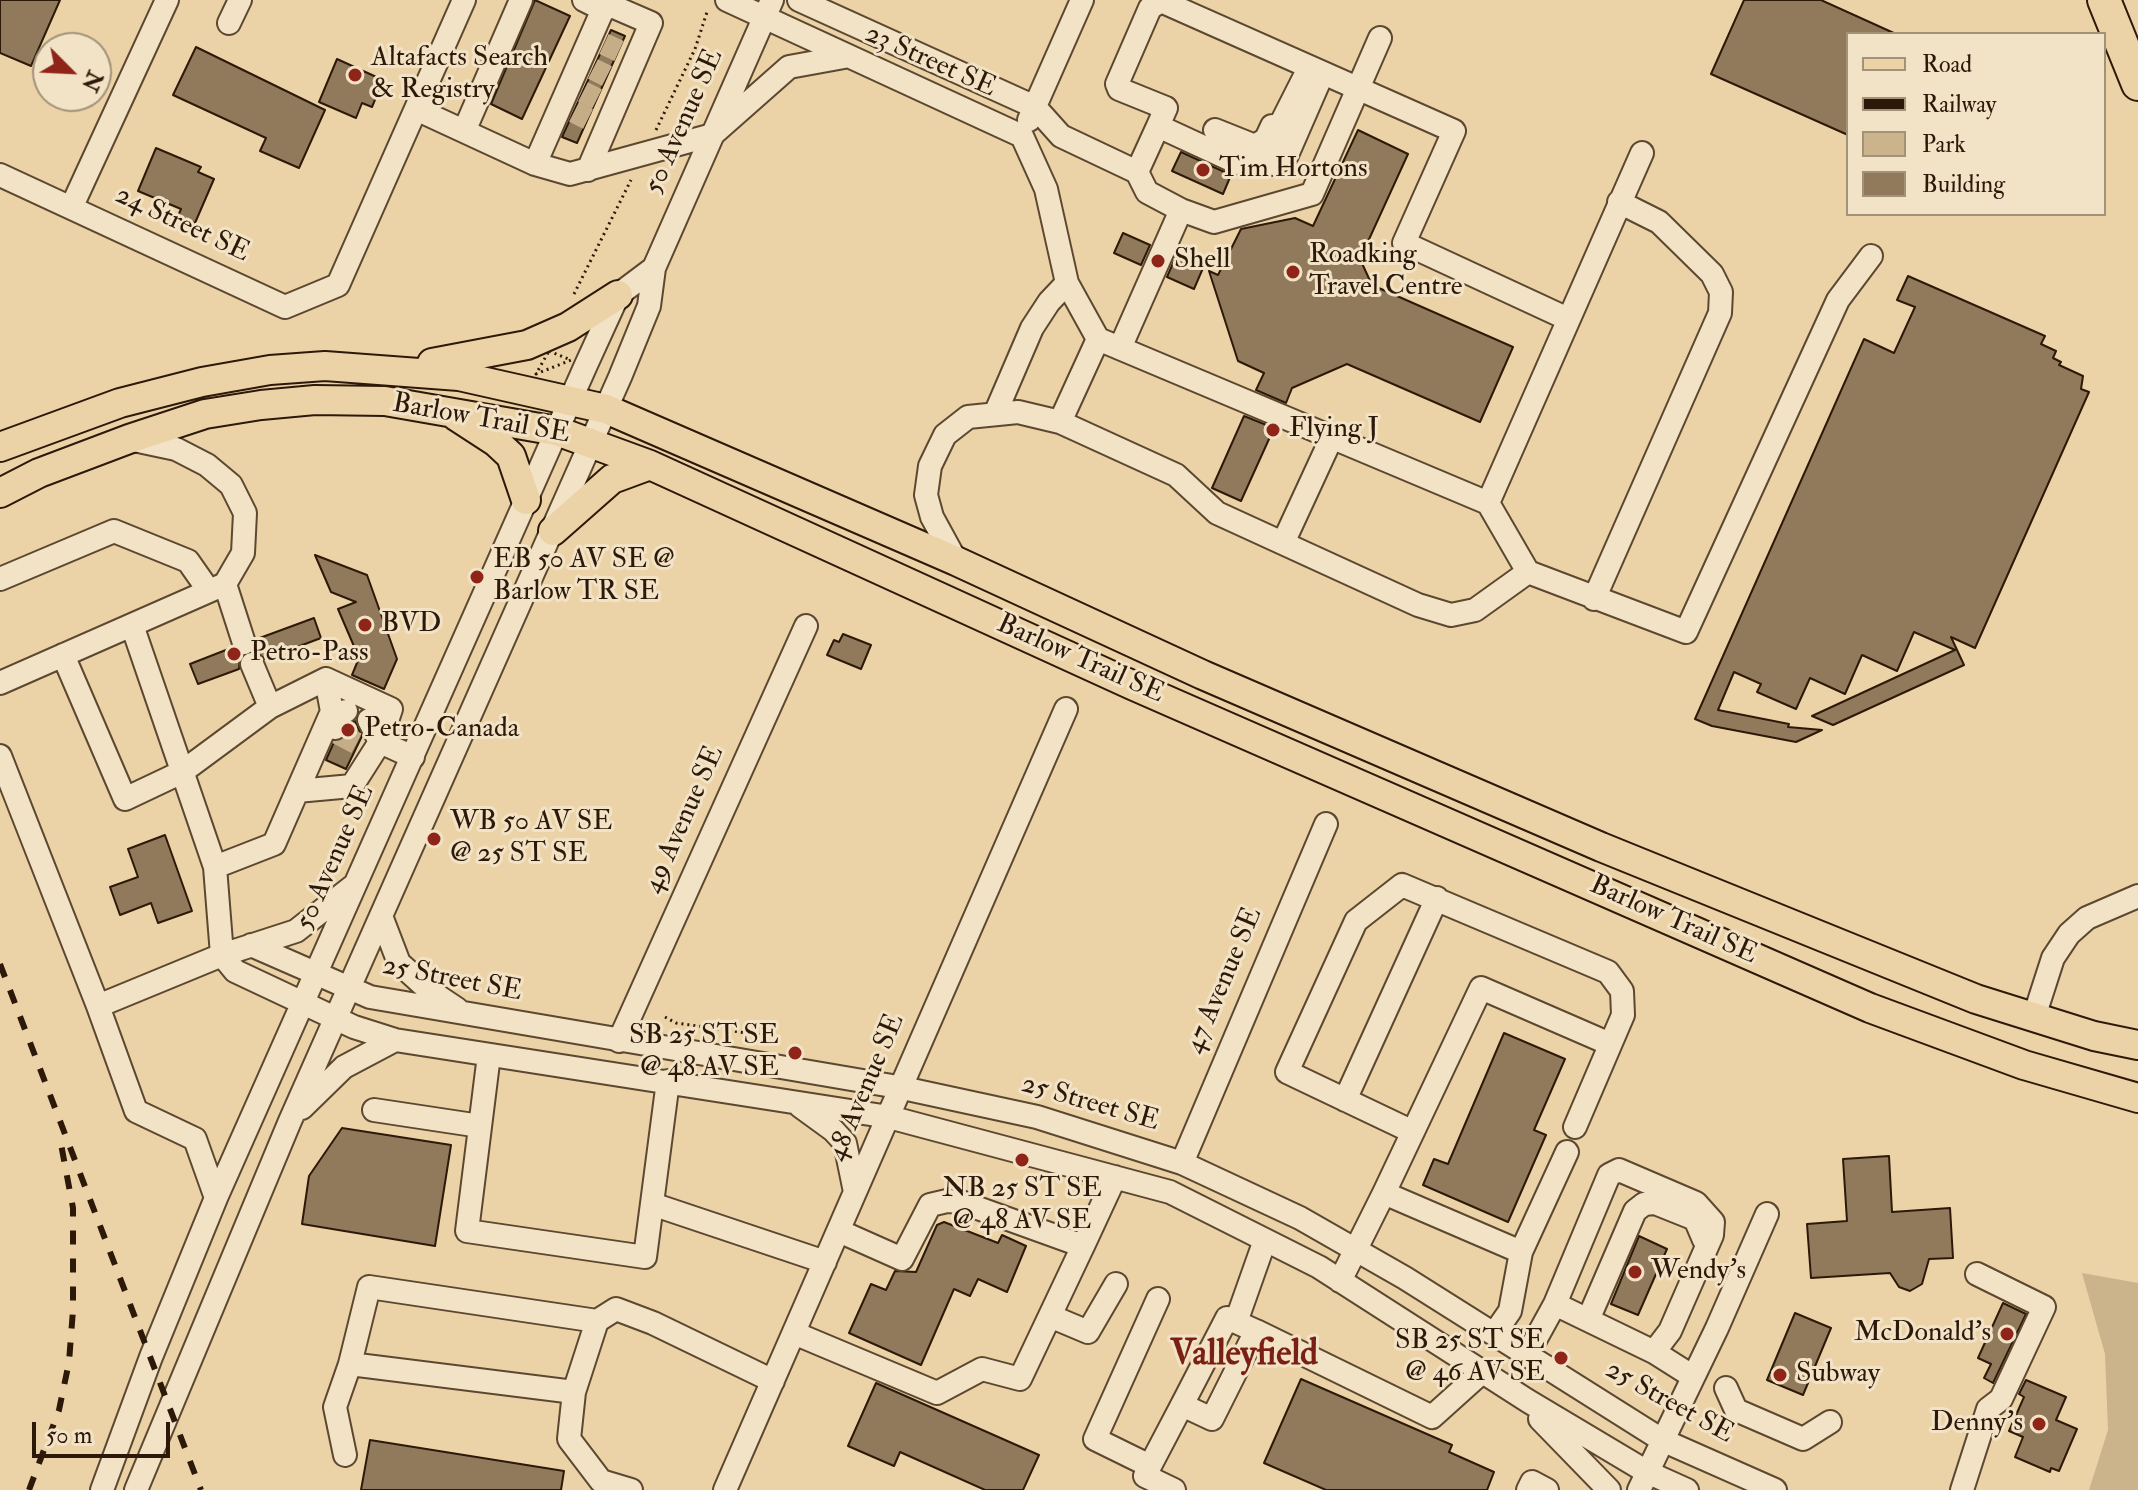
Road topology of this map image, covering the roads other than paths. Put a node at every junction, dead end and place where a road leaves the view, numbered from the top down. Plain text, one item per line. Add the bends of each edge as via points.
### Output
1 (167, 0) edge
2 (240, 0) edge
3 (464, 0) edge
4 (521, 0) edge
5 (727, 0) edge
6 (799, 0) edge
7 (1082, 0) edge
8 (2107, 0) edge
9 (601, 3) edge
10 (767, 9) edge
11 (229, 23) dead end
12 (1380, 38) dead end
13 (2138, 45) edge
14 (612, 48) junction
15 (844, 57) junction
16 (1310, 67) junction
17 (601, 73) junction
18 (2138, 84) edge
19 (1360, 89) junction
20 (586, 106) junction
21 (1035, 107) junction
22 (416, 109) junction
23 (1158, 126) junction
24 (465, 129) junction
25 (1215, 130) dead end
26 (712, 135) junction
27 (1022, 136) junction
28 (1642, 153) dead end
29 (535, 164) junction
30 (588, 170) junction
31 (1137, 172) junction
32 (0, 175) edge
33 (1619, 202) junction
34 (72, 206) junction
35 (1181, 210) junction
36 (1871, 256) dead end
37 (654, 268) junction
38 (1067, 283) junction
39 (618, 295) junction
40 (1568, 319) junction
41 (1098, 339) junction
42 (1120, 348) junction
43 (400, 369) junction
44 (571, 400) junction
45 (606, 409) junction
46 (448, 411) junction
47 (995, 414) junction
48 (1060, 422) junction
49 (557, 431) junction
50 (1332, 437) junction
51 (129, 439) junction
52 (591, 442) junction
53 (0, 447) edge
54 (650, 465) junction
55 (0, 493) edge
56 (526, 500) junction
57 (1488, 503) junction
58 (553, 531) junction
59 (1283, 543) junction
60 (956, 561) junction
61 (1528, 572) junction
62 (0, 579) edge
63 (217, 587) junction
64 (1594, 599) junction
65 (132, 625) junction
66 (806, 626) dead end
67 (63, 655) junction
68 (326, 679) junction
69 (0, 683) edge
70 (270, 707) junction
71 (1066, 709) dead end
72 (369, 720) dead end
73 (369, 743) junction
74 (0, 756) edge
75 (413, 757) junction
76 (182, 772) junction
77 (297, 791) junction
78 (1326, 824) dead end
79 (215, 867) junction
80 (359, 881) junction
81 (2138, 896) edge
82 (1437, 898) junction
83 (381, 916) junction
84 (251, 945) junction
85 (222, 955) junction
86 (317, 975) junction
87 (350, 989) junction
88 (304, 1005) junction
89 (98, 1006) junction
90 (464, 1014) junction
91 (2034, 1017) junction
92 (336, 1019) junction
93 (395, 1040) junction
94 (619, 1041) junction
95 (1610, 1044) junction
96 (2138, 1045) edge
97 (489, 1055) junction
98 (668, 1081) junction
99 (898, 1087) junction
100 (2138, 1098) edge
101 (1345, 1100) junction
102 (793, 1102) junction
103 (374, 1110) dead end
104 (889, 1117) junction
105 (290, 1121) junction
106 (480, 1126) junction
107 (1575, 1127) dead end
108 (1413, 1132) junction
109 (1567, 1152) dead end
110 (1182, 1163) junction
111 (1115, 1177) junction
112 (1384, 1193) junction
113 (855, 1194) junction
114 (216, 1198) junction
115 (652, 1204) junction
116 (1767, 1214) dead end
117 (839, 1231) junction
118 (1265, 1240) junction
119 (1709, 1242) junction
120 (1083, 1246) junction
121 (1356, 1250) junction
122 (1521, 1252) junction
123 (825, 1262) junction
124 (1977, 1274) dead end
125 (1340, 1281) junction
126 (1116, 1284) dead end
127 (1158, 1299) dead end
128 (1555, 1304) junction
129 (1050, 1316) junction
130 (1588, 1320) junction
131 (597, 1321) junction
132 (1246, 1326) junction
133 (794, 1333) junction
134 (1494, 1334) junction
135 (1654, 1352) junction
136 (1527, 1355) junction
137 (350, 1364) junction
138 (1482, 1372) junction
139 (1692, 1376) junction
140 (773, 1381) junction
141 (1726, 1388) dead end
142 (574, 1392) junction
143 (1528, 1401) junction
144 (1182, 1405) junction
145 (1830, 1422) dead end
146 (1662, 1440) junction
147 (345, 1455) dead end
148 (1150, 1466) junction
149 (1643, 1481) edge
150 (1965, 1483) edge
151 (102, 1490) edge
152 (136, 1490) edge
153 (631, 1490) edge
154 (725, 1490) edge
155 (1174, 1490) edge
156 (1528, 1490) edge
157 (1547, 1490) edge
158 (1609, 1490) edge
159 (1687, 1490) edge
160 (1775, 1490) edge

1 - 34 street
2 - 11 street
3 - 22 street
4 - 24 street
5 - 10 street, 23 Street SE
6 - 21 street, 23 Street SE
7 - 21 street
8 - 13 highway
8 - 18 highway
9 - 14 street
9 - 14 street via 651,23
10 - 15 street, 23 Street SE
10 - 26 street, 50 Avenue SE
12 - 19 street
14 - 17 street
14 - 17 street
15 - 26 street via 789,67
15 - 27 street, 23 Street SE
16 - 19 street
16 - 23 street via 1261,163 1238,163
16 - 23 street via 1168,2 1154,3 1117,84 1166,108
16 - 25 street via 1261,143 1255,146
17 - 20 street
17 - 20 street
19 - 35 street via 1312,194 1214,222
19 - 40 street via 1454,131 1404,243
20 - 29 street
20 - 30 street
21 - 27 street
21 - 31 street via 1061,136
22 - 24 street
22 - 34 street, 24 Street SE via 338,285 285,307
23 - 31 street
24 - 29 street
26 - 30 street
26 - 37 street, 50 Avenue SE
27 - 38 street via 1046,189
28 - 33 street
29 - 30 street via 570,174
31 - 35 street via 1147,192
32 - 34 street, 24 Street SE
33 - 40 street
33 - 64 street via 1659,222 1712,274 1721,292 1720,313
35 - 42 street
36 - 64 street via 1838,300 1686,632
37 - 39 street, 50 Avenue SE
37 - 45 street, 50 Avenue SE via 649,306
38 - 41 street
38 - 47 street via 1032,328
39 - 43 main road via 527,345
39 - 44 street, 50 Avenue SE
40 - 57 street
41 - 42 street
41 - 48 street
42 - 50 street
43 - 44 main road, Barlow Trail SE
43 - 53 main road, Barlow Trail SE via 325,366 202,382 120,403
44 - 45 main road, Barlow Trail SE
44 - 49 street, 50 Avenue SE
45 - 52 street, 50 Avenue SE
45 - 60 main road, Barlow Trail SE
46 - 49 main road, Barlow Trail SE
46 - 51 main road, Barlow Trail SE via 385,401 315,400 205,414
46 - 56 main road via 511,456
47 - 48 street via 1018,412
47 - 60 street via 968,417 945,435 930,466 926,495 932,517
48 - 59 street via 1176,475 1217,513
49 - 52 main road, Barlow Trail SE
49 - 56 street, 50 Avenue SE
50 - 57 street
50 - 59 street
51 - 55 main road, Barlow Trail SE
51 - 63 street via 176,449 231,485 245,513 243,553
52 - 54 main road, Barlow Trail SE
52 - 58 street, 50 Avenue SE
54 - 58 main road via 612,479
54 - 100 main road, Barlow Trail SE via 1132,685 1870,1008 2024,1065
56 - 75 street, 50 Avenue SE
57 - 61 street
58 - 83 street, 50 Avenue SE
59 - 61 street via 1451,615 1475,610
60 - 91 main road, Barlow Trail SE via 1203,675 1601,847 1976,999
61 - 64 street
62 - 63 street via 114,531 188,561
63 - 65 street
63 - 70 street
65 - 67 street
65 - 76 street
66 - 94 street, 49 Avenue SE
67 - 69 street
67 - 76 street via 125,799
68 - 70 street
68 - 73 street via 391,709
68 - 77 street via 338,720
70 - 76 street
71 - 99 street, 48 Avenue SE
72 - 73 street
73 - 75 street
73 - 77 street via 352,786
74 - 89 street
75 - 80 street, 50 Avenue SE
76 - 79 street
77 - 79 street via 274,844
78 - 110 street, 47 Avenue SE
79 - 85 street
80 - 84 street via 306,925
80 - 86 street, 50 Avenue SE
81 - 91 street via 2087,918 2069,934 2053,958
82 - 95 street via 1608,972 1622,991 1623,1015
82 - 101 street
82 - 101 street via 1402,885 1356,921 1287,1072
83 - 87 street, 50 Avenue SE
83 - 90 street via 399,963
84 - 85 street
84 - 86 street, 25 Street SE
85 - 88 street via 235,971
85 - 89 street
86 - 87 street, 25 Street SE
86 - 88 street, 50 Avenue SE
87 - 90 street, 25 Street SE
87 - 92 street, 50 Avenue SE
88 - 92 street
88 - 114 street, 50 Avenue SE
89 - 114 street via 136,1111 195,1139
90 - 94 street, 25 Street SE
91 - 96 main road, Barlow Trail SE
92 - 93 street
92 - 105 street, 50 Avenue SE
93 - 97 street
93 - 105 street via 331,1077
94 - 99 street, 25 Street SE
95 - 107 street
95 - 108 street via 1481,988
97 - 98 street
97 - 106 street
98 - 102 street
98 - 115 street
99 - 104 street, 48 Avenue SE
99 - 110 street, 25 Street SE via 1037,1117
101 - 108 street
102 - 104 street
102 - 113 street via 845,1143
103 - 106 street
104 - 111 street
104 - 113 street, 48 Avenue SE
105 - 152 street, 50 Avenue SE
106 - 115 street via 467,1231 645,1257
108 - 112 street
109 - 122 street
110 - 121 street, 25 Street SE
111 - 118 street via 1170,1192
111 - 120 street
112 - 121 street
112 - 122 street
113 - 117 street, 48 Avenue SE
114 - 151 street, 50 Avenue SE
115 - 123 street
116 - 139 street
117 - 120 street via 902,1259 930,1205 947,1201
117 - 123 street, 48 Avenue SE
118 - 125 street
118 - 132 street
119 - 128 street via 1713,1222 1696,1203 1619,1170 1609,1175
119 - 130 street via 1695,1219 1655,1203 1644,1204 1635,1211
119 - 135 street via 1670,1331
120 - 129 street
121 - 125 street
121 - 134 street, 25 Street SE
122 - 134 street via 1510,1311
123 - 133 street, 48 Avenue SE
124 - 150 street via 2044,1307 2001,1399 1988,1409
125 - 138 street
126 - 129 street via 1088,1332
127 - 148 street via 1095,1439
128 - 130 street
128 - 136 street
129 - 133 street via 1020,1379 982,1369 937,1393
130 - 135 street
131 - 137 street via 369,1287
131 - 140 street via 616,1309
131 - 142 street
132 - 138 street via 1432,1417
132 - 144 street via 1227,1318
132 - 144 street via 1212,1419
133 - 140 street, 48 Avenue SE
134 - 136 street, 25 Street SE
135 - 139 street
136 - 146 street, 25 Street SE
137 - 142 street
137 - 147 street via 335,1407
138 - 143 street
139 - 146 street
140 - 154 street, 48 Avenue SE
141 - 145 street via 1736,1410 1803,1439
142 - 153 street via 569,1439 601,1481
143 - 149 street
143 - 158 street
144 - 148 street
146 - 149 street
146 - 160 street, 25 Street SE
148 - 155 street via 1145,1476
149 - 159 street
156 - 157 street via 1532,1482

